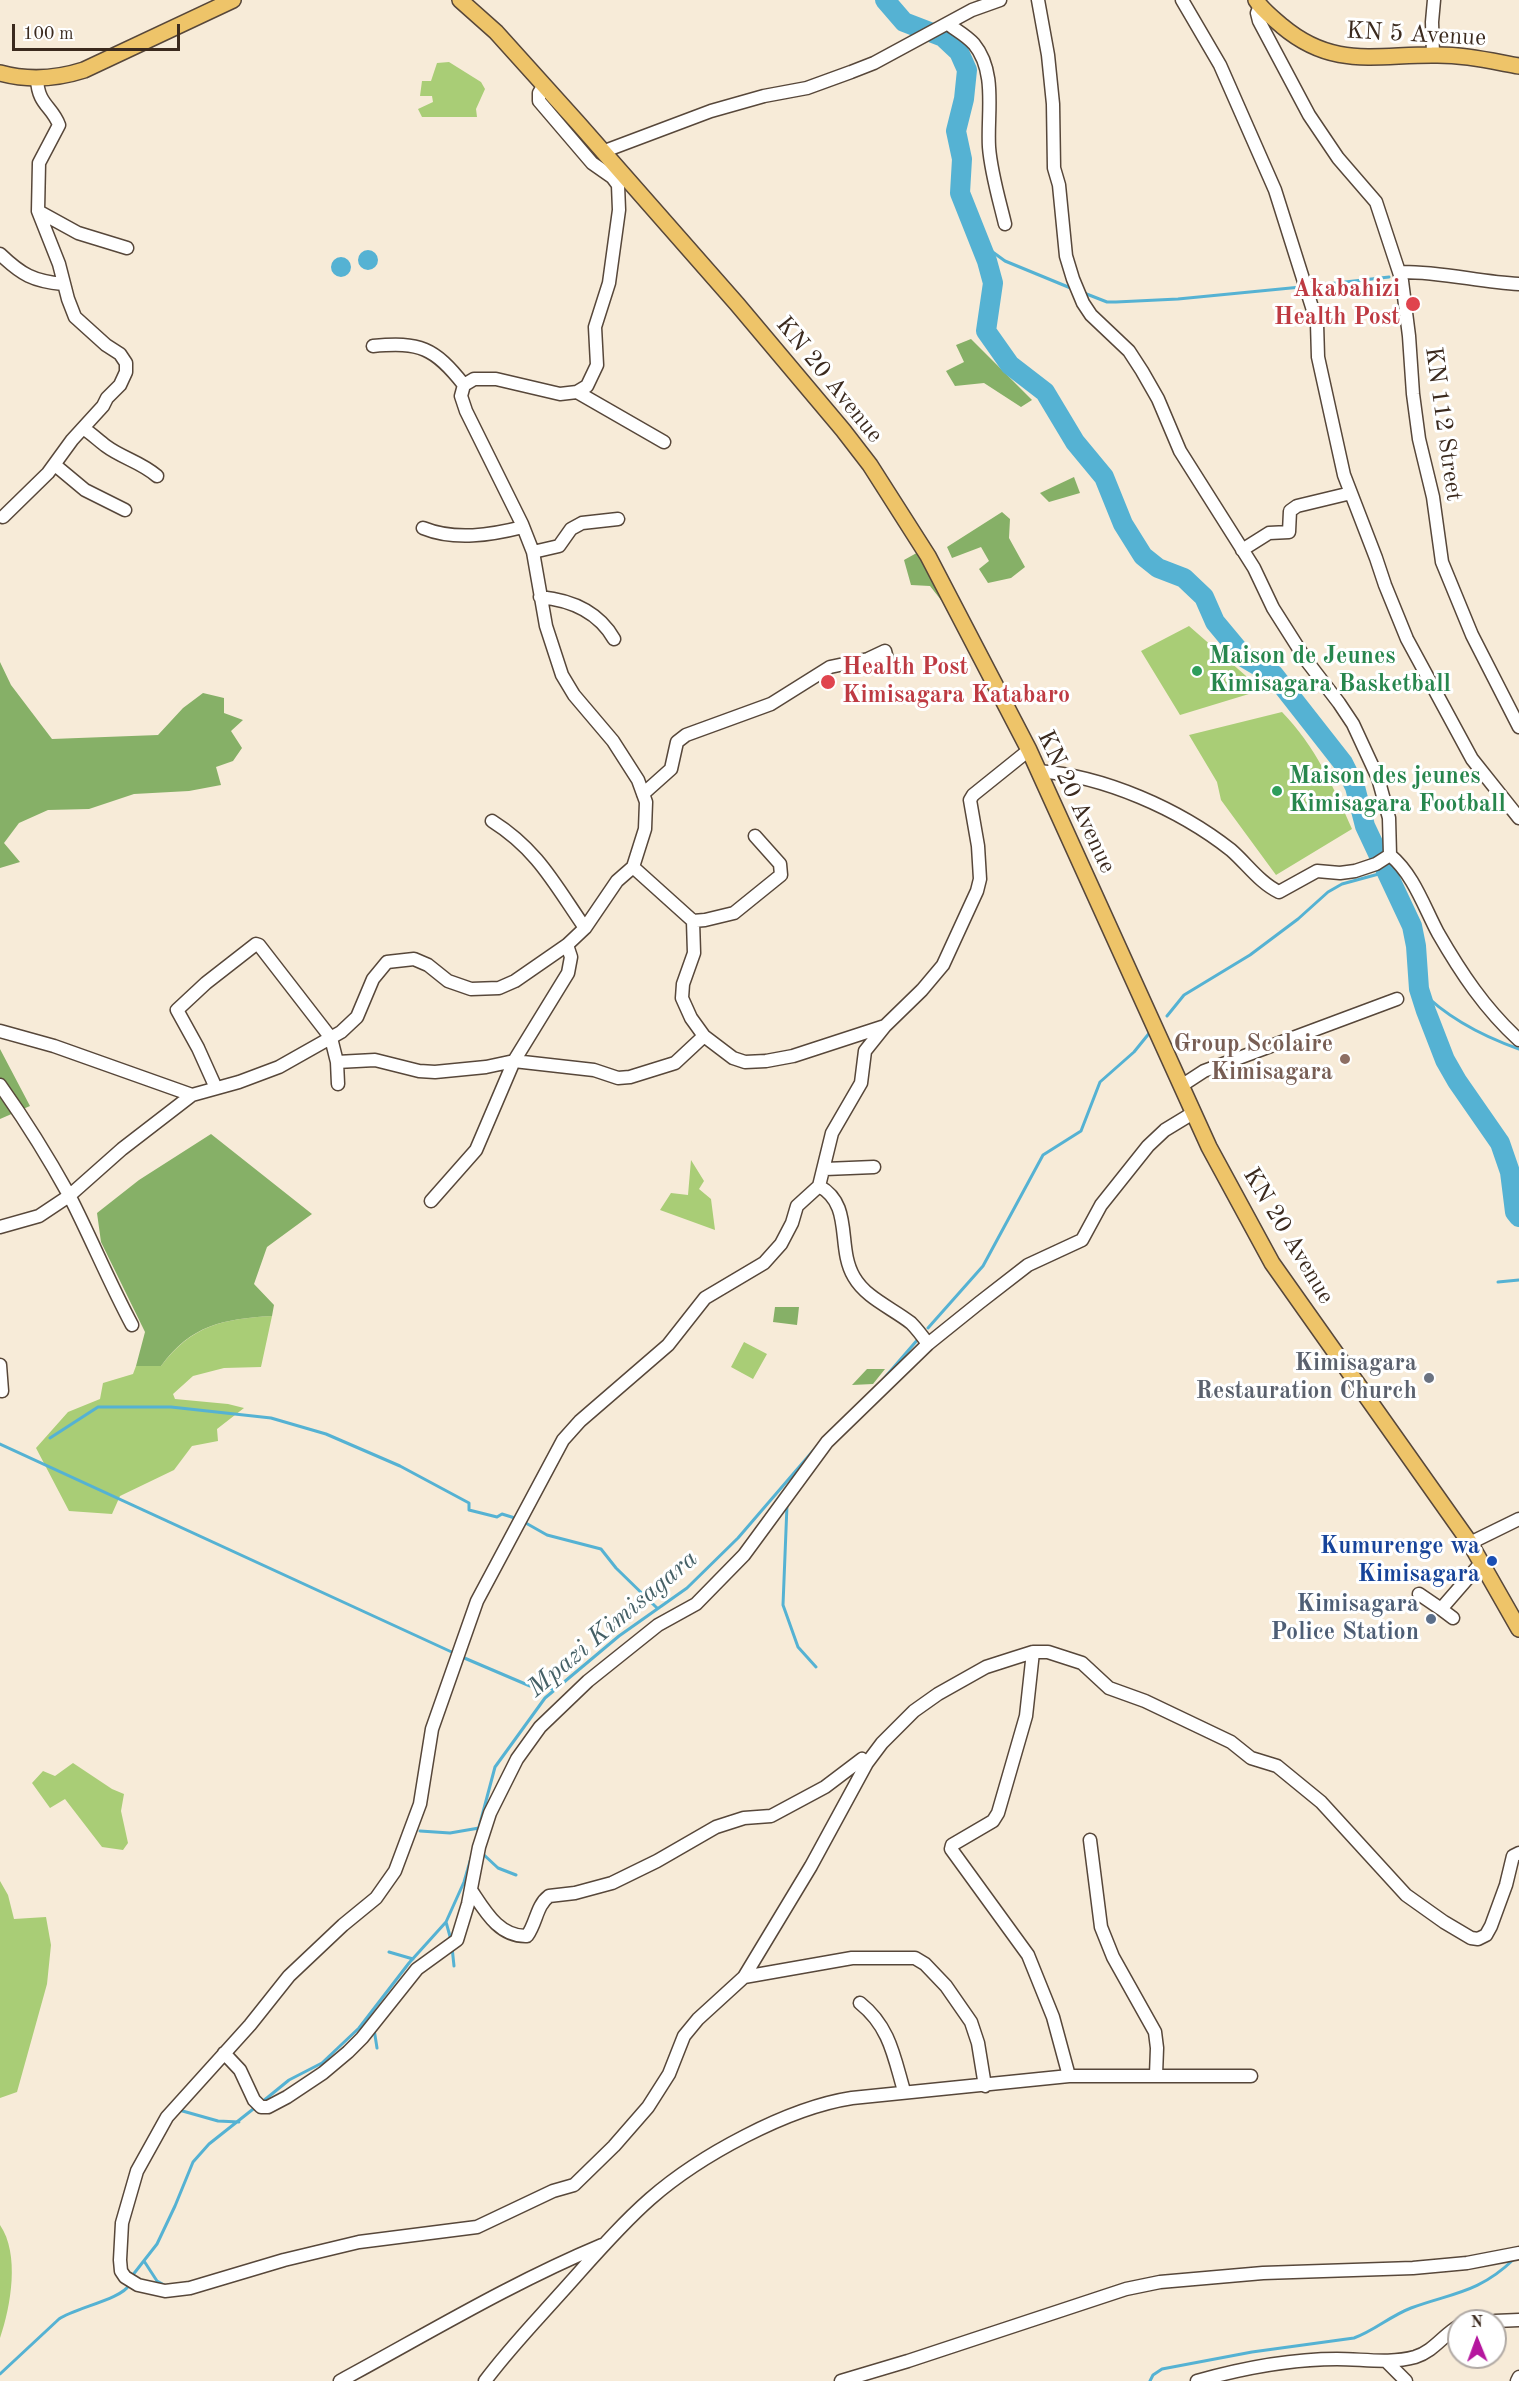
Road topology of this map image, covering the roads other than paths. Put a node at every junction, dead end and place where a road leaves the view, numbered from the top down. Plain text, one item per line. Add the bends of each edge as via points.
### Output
1 (233, 0) edge
2 (460, 0) edge
3 (1000, 0) edge
4 (1038, 0) edge
5 (1182, 0) edge
6 (1434, 0) edge
7 (1258, 3) edge
8 (948, 24) junction
9 (1433, 54) junction
10 (1519, 66) edge
11 (0, 74) edge
12 (37, 79) junction
13 (544, 85) junction
14 (602, 152) junction
15 (38, 211) junction
16 (1005, 224) dead end
17 (127, 248) dead end
18 (0, 254) edge
19 (1399, 272) junction
20 (63, 284) junction
21 (1519, 284) edge
22 (373, 346) dead end
23 (464, 385) junction
24 (577, 392) junction
25 (83, 428) junction
26 (664, 442) dead end
27 (55, 465) junction
28 (157, 476) dead end
29 (1351, 493) junction
30 (125, 510) dead end
31 (3, 517) dead end
32 (618, 519) dead end
33 (523, 527) junction
34 (423, 528) dead end
35 (1242, 549) junction
36 (533, 552) junction
37 (540, 597) junction
38 (614, 639) dead end
39 (889, 666) dead end
40 (1519, 727) edge
41 (1029, 750) junction
42 (1038, 771) junction
43 (643, 794) junction
44 (1519, 819) edge
45 (492, 821) dead end
46 (755, 836) dead end
47 (1390, 855) junction
48 (633, 867) junction
49 (693, 921) junction
50 (585, 928) junction
51 (567, 945) junction
52 (1397, 999) dead end
53 (885, 1026) junction
54 (0, 1031) edge
55 (704, 1036) junction
56 (331, 1038) junction
57 (1519, 1040) edge
58 (514, 1061) junction
59 (337, 1062) junction
60 (338, 1084) dead end
61 (0, 1085) edge
62 (1181, 1086) junction
63 (216, 1088) junction
64 (192, 1095) junction
65 (1193, 1113) junction
66 (874, 1167) dead end
67 (825, 1169) junction
68 (819, 1186) junction
69 (69, 1196) junction
70 (431, 1201) dead end
71 (0, 1227) edge
72 (132, 1324) dead end
73 (928, 1344) junction
74 (0, 1365) edge
75 (2, 1391) dead end
76 (1519, 1519) edge
77 (1470, 1543) junction
78 (1481, 1563) junction
79 (1419, 1594) dead end
80 (1442, 1609) junction
81 (1453, 1618) dead end
82 (1519, 1629) edge
83 (1033, 1652) junction
84 (867, 1763) junction
85 (1090, 1840) dead end
86 (1519, 1853) edge
87 (471, 1890) junction
88 (744, 1977) junction
89 (860, 2003) dead end
90 (224, 2053) junction
91 (1156, 2075) junction
92 (1069, 2076) junction
93 (1251, 2076) dead end
94 (985, 2086) junction
95 (904, 2091) junction
96 (606, 2243) junction
97 (1519, 2253) edge
98 (1447, 2336) edge
99 (1386, 2361) junction
100 (340, 2381) edge
101 (485, 2381) edge
102 (841, 2381) edge
103 (1197, 2381) edge
104 (1406, 2381) edge

1 - 12 main road via 84,70
2 - 13 main road, KN 20 Avenue via 496,32
3 - 8 street
4 - 35 street via 1053,104 1054,168 1072,279 1091,315 1129,351 1142,371 1180,451
5 - 29 street via 1220,65 1275,190 1317,323 1318,357 1328,409
6 - 9 street
7 - 9 main road, KN 5 Avenue via 1298,39 1328,52 1360,58
7 - 19 street, KN 112 Street via 1259,21 1309,115 1338,158 1376,202
8 - 14 street via 874,63 807,88 711,111
8 - 16 street via 973,43 986,65 989,148
9 - 10 main road, KN 5 Avenue
11 - 12 main road
12 - 15 street via 39,94 59,125 39,163
13 - 14 main road, KN 20 Avenue
13 - 24 street via 539,101 592,163 618,185 619,210 610,272 596,327 597,365 587,386
14 - 41 main road, KN 20 Avenue via 737,304 870,465 928,556
15 - 17 street via 78,233
15 - 20 street
18 - 20 street via 29,277
19 - 21 street
19 - 40 street, KN 112 Street via 1410,336 1419,439 1433,497 1442,562 1472,635
20 - 25 street via 75,317 126,363 120,385
22 - 23 street via 413,345 428,350 448,365
23 - 24 street via 474,379 496,379 560,394
23 - 33 street via 461,396 466,411
24 - 26 street
25 - 27 street
25 - 28 street
27 - 30 street via 85,490
27 - 31 street
29 - 35 street via 1297,506 1290,511 1288,532 1269,533
29 - 44 street via 1407,639 1472,759
32 - 36 street via 582,524 571,529 559,546
33 - 34 street via 476,536
33 - 36 street
35 - 47 street via 1289,634 1353,724 1378,778 1389,818
36 - 37 street
37 - 38 street via 573,603 586,610
37 - 43 street via 562,675 613,741
39 - 43 street via 885,651 830,667 771,704 686,735 677,742 671,769
41 - 42 main road, KN 20 Avenue
41 - 53 street via 973,795 970,806 978,846 977,891 943,965
42 - 47 street via 1088,779 1146,800 1215,840 1280,891 1317,871 1355,871
42 - 62 main road, KN 20 Avenue
43 - 48 street via 645,829
45 - 50 street via 531,852
46 - 49 street via 780,864 781,875 734,913
47 - 57 street via 1400,863 1480,999
48 - 49 street
48 - 50 street via 617,881
49 - 55 street via 694,953 682,998
50 - 51 street
51 - 56 street via 499,988 471,989 454,984 414,958 387,962 373,979 357,1017
51 - 58 street via 571,957 568,973
52 - 62 street via 1204,1071
53 - 55 street via 766,1061 733,1059
53 - 67 street via 865,1051 861,1083 832,1133
54 - 64 street
55 - 58 street via 675,1063 630,1077
56 - 59 street
56 - 63 street via 279,1067
56 - 63 street via 258,945 252,946 177,1010
58 - 59 street via 435,1072 375,1060
58 - 70 street via 476,1150
59 - 60 street
61 - 69 street via 25,1119
62 - 65 main road, KN 20 Avenue
63 - 64 street
64 - 69 street
65 - 73 street via 1148,1146 1101,1204 1082,1240 1021,1270
65 - 77 main road, KN 20 Avenue via 1272,1263
66 - 67 street
67 - 68 street
68 - 73 street via 830,1192 840,1213 846,1255 854,1277 912,1324
68 - 90 street via 797,1206 781,1244 764,1263 705,1298 668,1345 563,1440 477,1601 432,1729 420,1804 395,1871 376,1898 289,1976
69 - 71 street via 39,1216
69 - 72 street
73 - 87 street via 828,1443 744,1556 719,1582 696,1604 658,1625 588,1681 540,1727 490,1813
74 - 75 street
76 - 77 street
77 - 78 main road, KN 20 Avenue
78 - 80 street
78 - 82 main road, KN 20 Avenue
79 - 80 street
80 - 81 street
83 - 84 street via 986,1667 938,1694 914,1711
83 - 86 street via 1082,1662 1109,1688 1145,1701 1231,1742 1251,1758 1277,1767 1321,1802 1406,1894 1471,1938 1486,1935 1513,1856
83 - 92 street via 1026,1716 998,1813 993,1821 951,1849 1028,1955 1053,2017
84 - 87 street via 862,1759 782,1812 716,1827 612,1883 549,1896 539,1906 535,1925 527,1936 501,1928
84 - 88 street
85 - 91 street via 1101,1927 1113,1957 1155,2032
87 - 90 street via 457,1940 417,1969 362,2038 308,2084 268,2107 261,2107 240,2070
88 - 90 street via 684,2036 669,2074 648,2107 574,2185 477,2227 358,2242 190,2288 165,2291 130,2280 121,2271 122,2223 137,2170 167,2117
88 - 94 street via 852,1958 915,1958 946,1986 971,2022
89 - 95 street via 885,2030
91 - 92 street
91 - 93 street
92 - 94 street
94 - 95 street
95 - 96 street via 819,2105 744,2138 650,2198
96 - 100 street via 504,2290
96 - 101 street
97 - 102 street via 1413,2268 1303,2270 1160,2282 1126,2289
98 - 99 street via 1425,2353
99 - 103 street via 1335,2359 1258,2366
99 - 104 street

